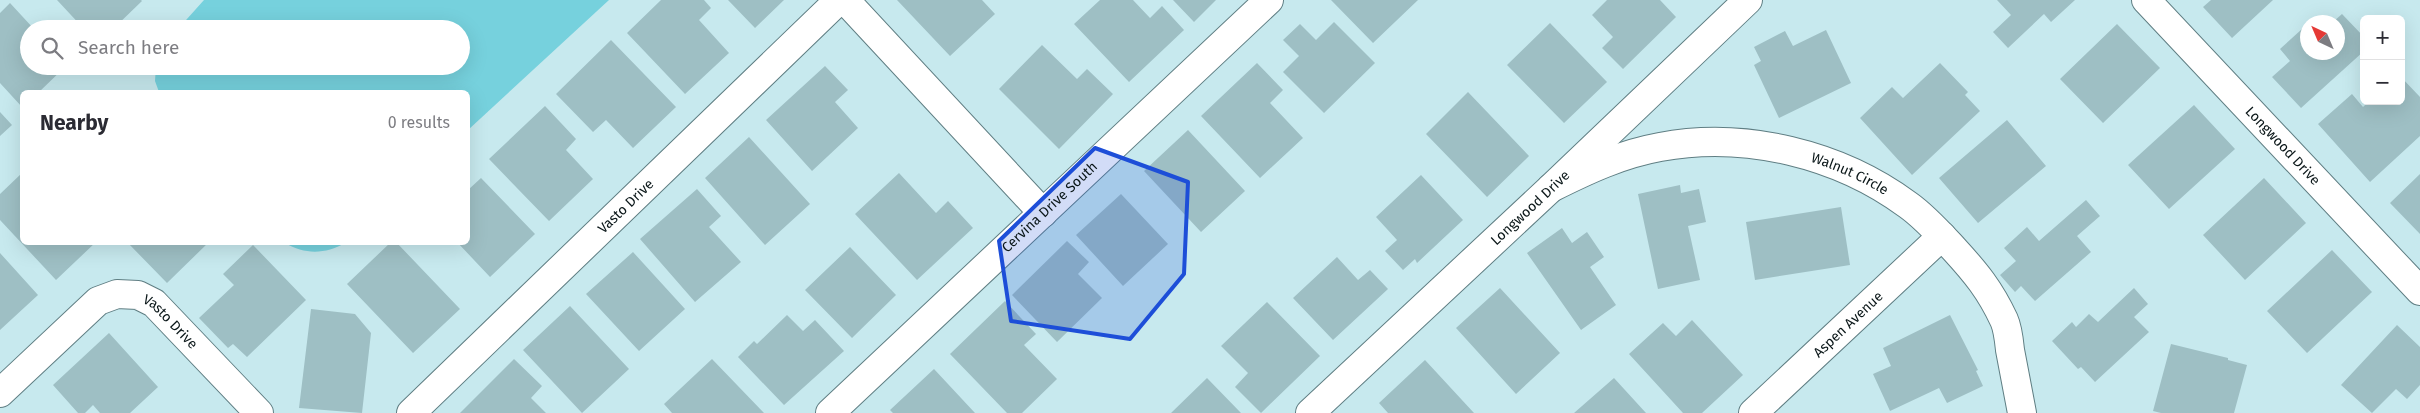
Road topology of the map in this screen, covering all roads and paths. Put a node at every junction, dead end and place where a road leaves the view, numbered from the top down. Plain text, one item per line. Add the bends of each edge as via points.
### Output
1 (839, 0) edge
2 (845, 0) edge
3 (1269, 0) edge
4 (1748, 0) edge
5 (2146, 0) edge
6 (1551, 188) junction
7 (1044, 213) junction
8 (1942, 236) junction
9 (2420, 292) edge
10 (0, 392) edge
11 (259, 413) edge
12 (411, 413) edge
13 (830, 413) edge
14 (1310, 413) edge
15 (1753, 413) edge
16 (2022, 413) edge

1 - 12 street, Vasto Drive
2 - 7 street
3 - 7 street, Cervina Drive South
4 - 6 street, Longwood Drive
5 - 9 street, Longwood Drive
6 - 8 street, Walnut Circle via 1591,167 1662,147 1701,142 1763,146 1815,157 1854,172 1908,205
6 - 14 street, Longwood Drive
7 - 13 street, Cervina Drive South
8 - 15 street, Aspen Avenue
8 - 16 street, Walnut Circle via 1982,280 2005,322
10 - 11 street, Vasto Drive via 98,301 117,294 138,295 163,310

